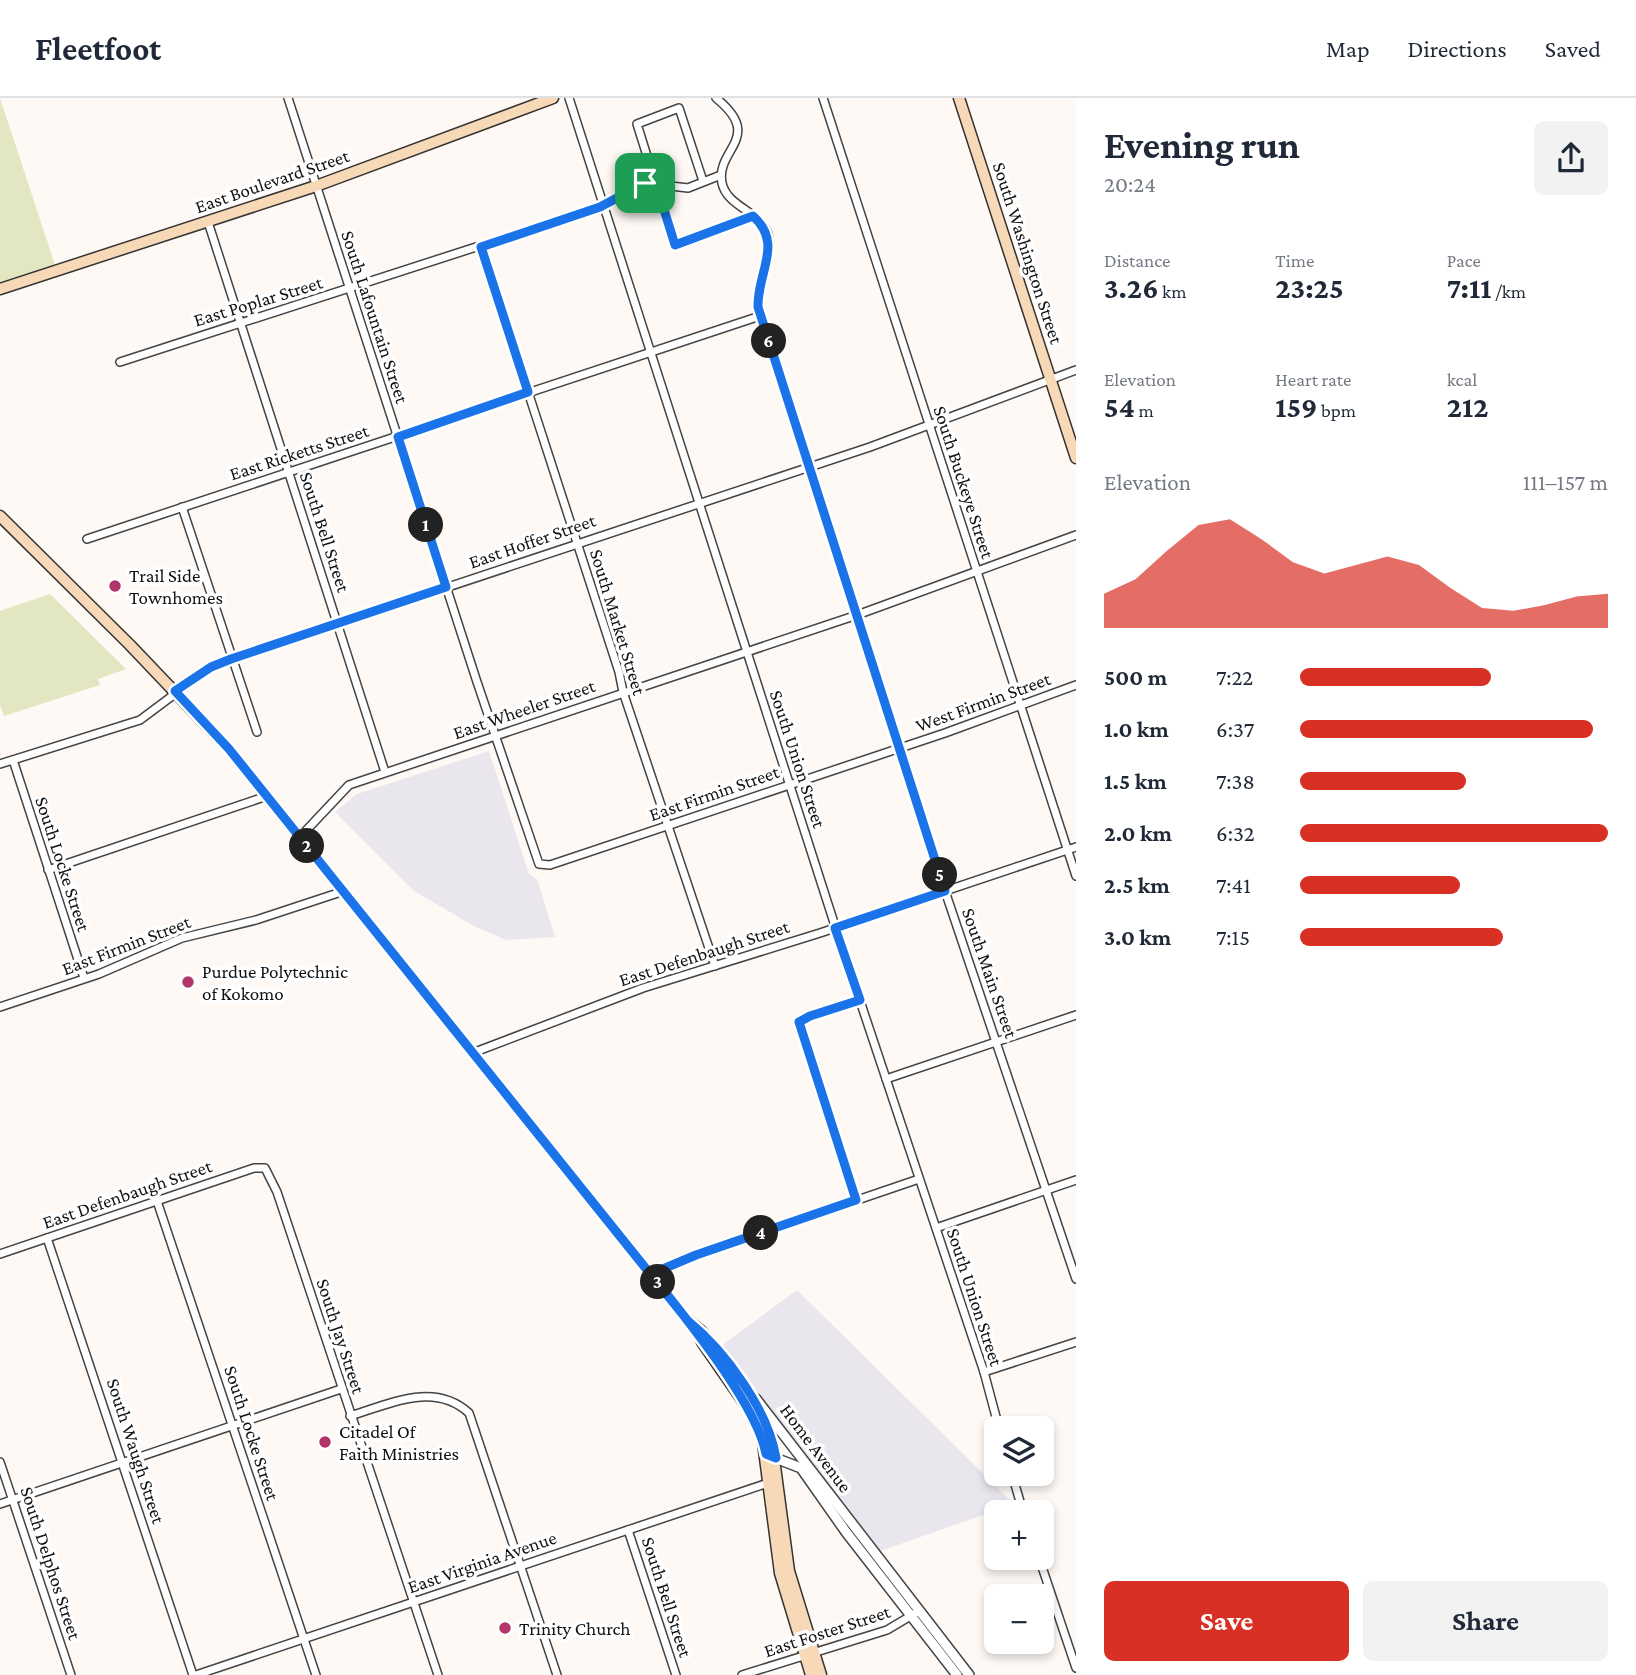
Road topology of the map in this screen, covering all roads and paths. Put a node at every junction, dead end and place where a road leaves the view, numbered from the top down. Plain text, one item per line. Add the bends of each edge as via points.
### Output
1 (288, 98) edge
2 (553, 98) edge
3 (569, 98) edge
4 (716, 98) edge
5 (823, 98) edge
6 (959, 98) edge
7 (721, 175) junction
8 (703, 181) junction
9 (656, 184) junction
10 (316, 186) junction
11 (603, 203) junction
12 (753, 216) junction
13 (208, 222) junction
14 (481, 247) junction
15 (0, 289) edge
16 (350, 289) junction
17 (760, 316) junction
18 (240, 323) junction
19 (651, 352) junction
20 (120, 362) dead end
21 (1076, 369) edge
22 (1050, 380) junction
23 (528, 392) junction
24 (929, 426) junction
25 (398, 437) junction
26 (1076, 458) edge
27 (809, 465) junction
28 (289, 472) junction
29 (698, 503) junction
30 (182, 507) junction
31 (0, 516) edge
32 (1076, 535) edge
33 (87, 539) dead end
34 (577, 543) junction
35 (977, 573) junction
36 (446, 587) junction
37 (857, 615) junction
38 (338, 623) junction
39 (747, 651) junction
40 (231, 659) junction
41 (1076, 685) edge
42 (175, 691) junction
43 (623, 692) junction
44 (1020, 706) junction
45 (257, 732) dead end
46 (495, 736) junction
47 (900, 748) junction
48 (13, 760) junction
49 (0, 764) edge
50 (385, 772) junction
51 (789, 784) junction
52 (267, 796) junction
53 (667, 825) junction
54 (300, 836) junction
55 (1076, 847) edge
56 (1067, 850) junction
57 (539, 864) joint
58 (48, 870) junction
59 (1076, 876) edge
60 (344, 891) junction
61 (945, 891) junction
62 (835, 928) junction
63 (715, 966) junction
64 (84, 978) junction
65 (860, 1000) junction
66 (0, 1007) edge
67 (1076, 1015) edge
68 (996, 1040) junction
69 (475, 1052) junction
70 (886, 1079) junction
71 (265, 1168) joint
72 (919, 1179) junction
73 (1076, 1180) edge
74 (1046, 1190) junction
75 (157, 1200) junction
76 (856, 1200) junction
77 (936, 1228) junction
78 (47, 1238) junction
79 (0, 1254) edge
80 (651, 1274) junction
81 (1076, 1279) edge
82 (688, 1321) junction
83 (1076, 1342) edge
84 (984, 1372) junction
85 (341, 1389) junction
86 (748, 1391) junction
87 (350, 1416) junction
88 (996, 1416) edge
89 (233, 1424) junction
90 (771, 1456) junction
91 (0, 1462) edge
92 (123, 1462) junction
93 (774, 1481) junction
94 (13, 1499) junction
95 (0, 1504) edge
96 (628, 1530) junction
97 (520, 1564) junction
98 (1043, 1570) edge
99 (413, 1601) junction
100 (915, 1614) junction
101 (304, 1639) junction
102 (809, 1653) junction
103 (1076, 1668) edge
104 (71, 1675) edge
105 (195, 1675) edge
106 (316, 1675) edge
107 (438, 1675) edge
108 (557, 1675) edge
109 (676, 1675) edge
110 (742, 1675) edge
111 (811, 1675) edge
112 (821, 1675) edge
113 (957, 1675) edge
114 (969, 1675) edge

1 - 10 street, South Lafountain Street
2 - 10 main road, East Boulevard Street
3 - 11 street, South Union Street
4 - 7 street via 731,110 738,134
5 - 24 street, South Buckeye Street
6 - 22 main road, South Washington Street
7 - 8 street, East Poplar Street
7 - 12 street, South Main Street via 728,196
8 - 9 street, East Poplar Street via 688,188
8 - 9 street via 679,108 637,124
9 - 11 street, East Poplar Street via 636,186
9 - 12 street via 675,245
10 - 13 main road, East Boulevard Street
10 - 16 street, South Lafountain Street
11 - 14 street, East Poplar Street
11 - 19 street, South Union Street
12 - 17 street, South Main Street via 769,236 768,256 757,288
13 - 15 main road, East Boulevard Street
13 - 18 street, South Bell Street
14 - 16 street, East Poplar Street
14 - 23 street, South Market Street
16 - 18 street, East Poplar Street
16 - 25 street, South Lafountain Street
17 - 19 street, East Ricketts Street
17 - 27 street, South Main Street
18 - 20 street, East Poplar Street
18 - 28 street, South Bell Street
19 - 23 street, East Ricketts Street
19 - 29 street, South Union Street
21 - 22 street, East Hoffer Street
22 - 24 street, East Hoffer Street
22 - 26 main road, South Washington Street
23 - 25 street, East Ricketts Street
23 - 34 street, South Market Street
24 - 27 street, East Hoffer Street
24 - 35 street, South Buckeye Street
25 - 28 street, East Ricketts Street
25 - 36 street, South Lafountain Street
27 - 29 street, East Hoffer Street
27 - 37 street, South Main Street
28 - 30 street, East Ricketts Street
28 - 38 street, South Bell Street
29 - 34 street, East Hoffer Street
29 - 39 street, South Union Street
30 - 33 street, East Ricketts Street
30 - 40 street
31 - 42 main road, Home Avenue
32 - 35 street, East Wheeler Street
34 - 36 street, East Hoffer Street
34 - 43 street, South Market Street
35 - 37 street, East Wheeler Street
35 - 44 street, South Buckeye Street
36 - 38 street, East Hoffer Street
36 - 46 street, South Lafountain Street
37 - 39 street, East Wheeler Street
37 - 47 street, South Main Street
38 - 40 street, East Hoffer Street
38 - 50 street, South Bell Street
39 - 43 street, East Wheeler Street
39 - 51 street, South Union Street
40 - 42 street, East Hoffer Street
40 - 45 street
41 - 44 street, West Firmin Street
42 - 48 street, East Hoffer Street via 140,720
42 - 52 main road, Home Avenue
43 - 46 street, East Wheeler Street
43 - 53 street, South Market Street
44 - 47 street, West Firmin Street
44 - 56 street, South Buckeye Street
46 - 50 street, East Wheeler Street
46 - 57 street, South Lafountain Street
47 - 51 street, East Firmin Street
47 - 61 street, South Main Street
48 - 49 street, East Hoffer Street
48 - 58 street, South Locke Street
50 - 54 street, East Wheeler Street via 349,785
51 - 53 street, East Firmin Street
51 - 62 street, South Union Street
52 - 54 main road, Home Avenue
52 - 58 street
53 - 57 street, East Firmin Street via 550,865
53 - 63 street, South Market Street
54 - 60 main road, Home Avenue
55 - 56 street, East Defenbaugh Street
56 - 59 street, South Buckeye Street
56 - 61 street, East Defenbaugh Street
58 - 64 street, South Locke Street
60 - 64 street, East Firmin Street via 182,938
60 - 69 main road, Home Avenue
61 - 62 street, East Defenbaugh Street
61 - 68 street, South Main Street
62 - 63 street, East Defenbaugh Street
62 - 65 street, South Union Street
63 - 69 street, East Defenbaugh Street
64 - 66 street, East Firmin Street
65 - 70 street, South Union Street
65 - 76 street via 799,1022
67 - 68 street
68 - 70 street
68 - 74 street, South Main Street
69 - 80 main road, Home Avenue
70 - 72 street, South Union Street
71 - 75 street, East Defenbaugh Street via 254,1167
71 - 85 street, South Jay Street via 277,1192
72 - 76 street
72 - 77 street, South Union Street
73 - 74 street
74 - 77 street
74 - 81 street, South Main Street
75 - 78 street, East Defenbaugh Street
75 - 89 street, South Locke Street
76 - 80 street
77 - 84 street, South Union Street
78 - 79 street, East Defenbaugh Street
78 - 92 street, South Waugh Street
80 - 82 main road, Home Avenue
82 - 86 main road, Home Avenue
82 - 90 main road via 754,1417
83 - 84 street
84 - 88 street, South Union Street
85 - 87 street, South Jay Street
85 - 89 street
86 - 90 main road via 770,1429
86 - 100 street, Home Avenue via 769,1413
87 - 97 street via 421,1395 442,1397 463,1408 474,1424
87 - 99 street, South Jay Street
89 - 92 street
89 - 101 street, South Locke Street
90 - 93 main road
90 - 100 street, Home Avenue via 801,1468
91 - 94 street, South Delphos Street
92 - 94 street
92 - 105 street, South Waugh Street
93 - 96 street, East Virginia Avenue
93 - 102 main road
94 - 95 street
94 - 104 street, South Delphos Street
96 - 97 street, East Virginia Avenue
96 - 109 street, South Bell Street
97 - 99 street, East Virginia Avenue
97 - 108 street
98 - 103 street
99 - 101 street, East Virginia Avenue
99 - 107 street, South Jay Street
100 - 102 street, East Foster Street via 887,1630
100 - 113 street, Home Avenue
100 - 114 street, Home Avenue
101 - 105 street, East Virginia Avenue
101 - 106 street, South Locke Street
102 - 110 street, East Foster Street
102 - 111 main road
102 - 112 main road

